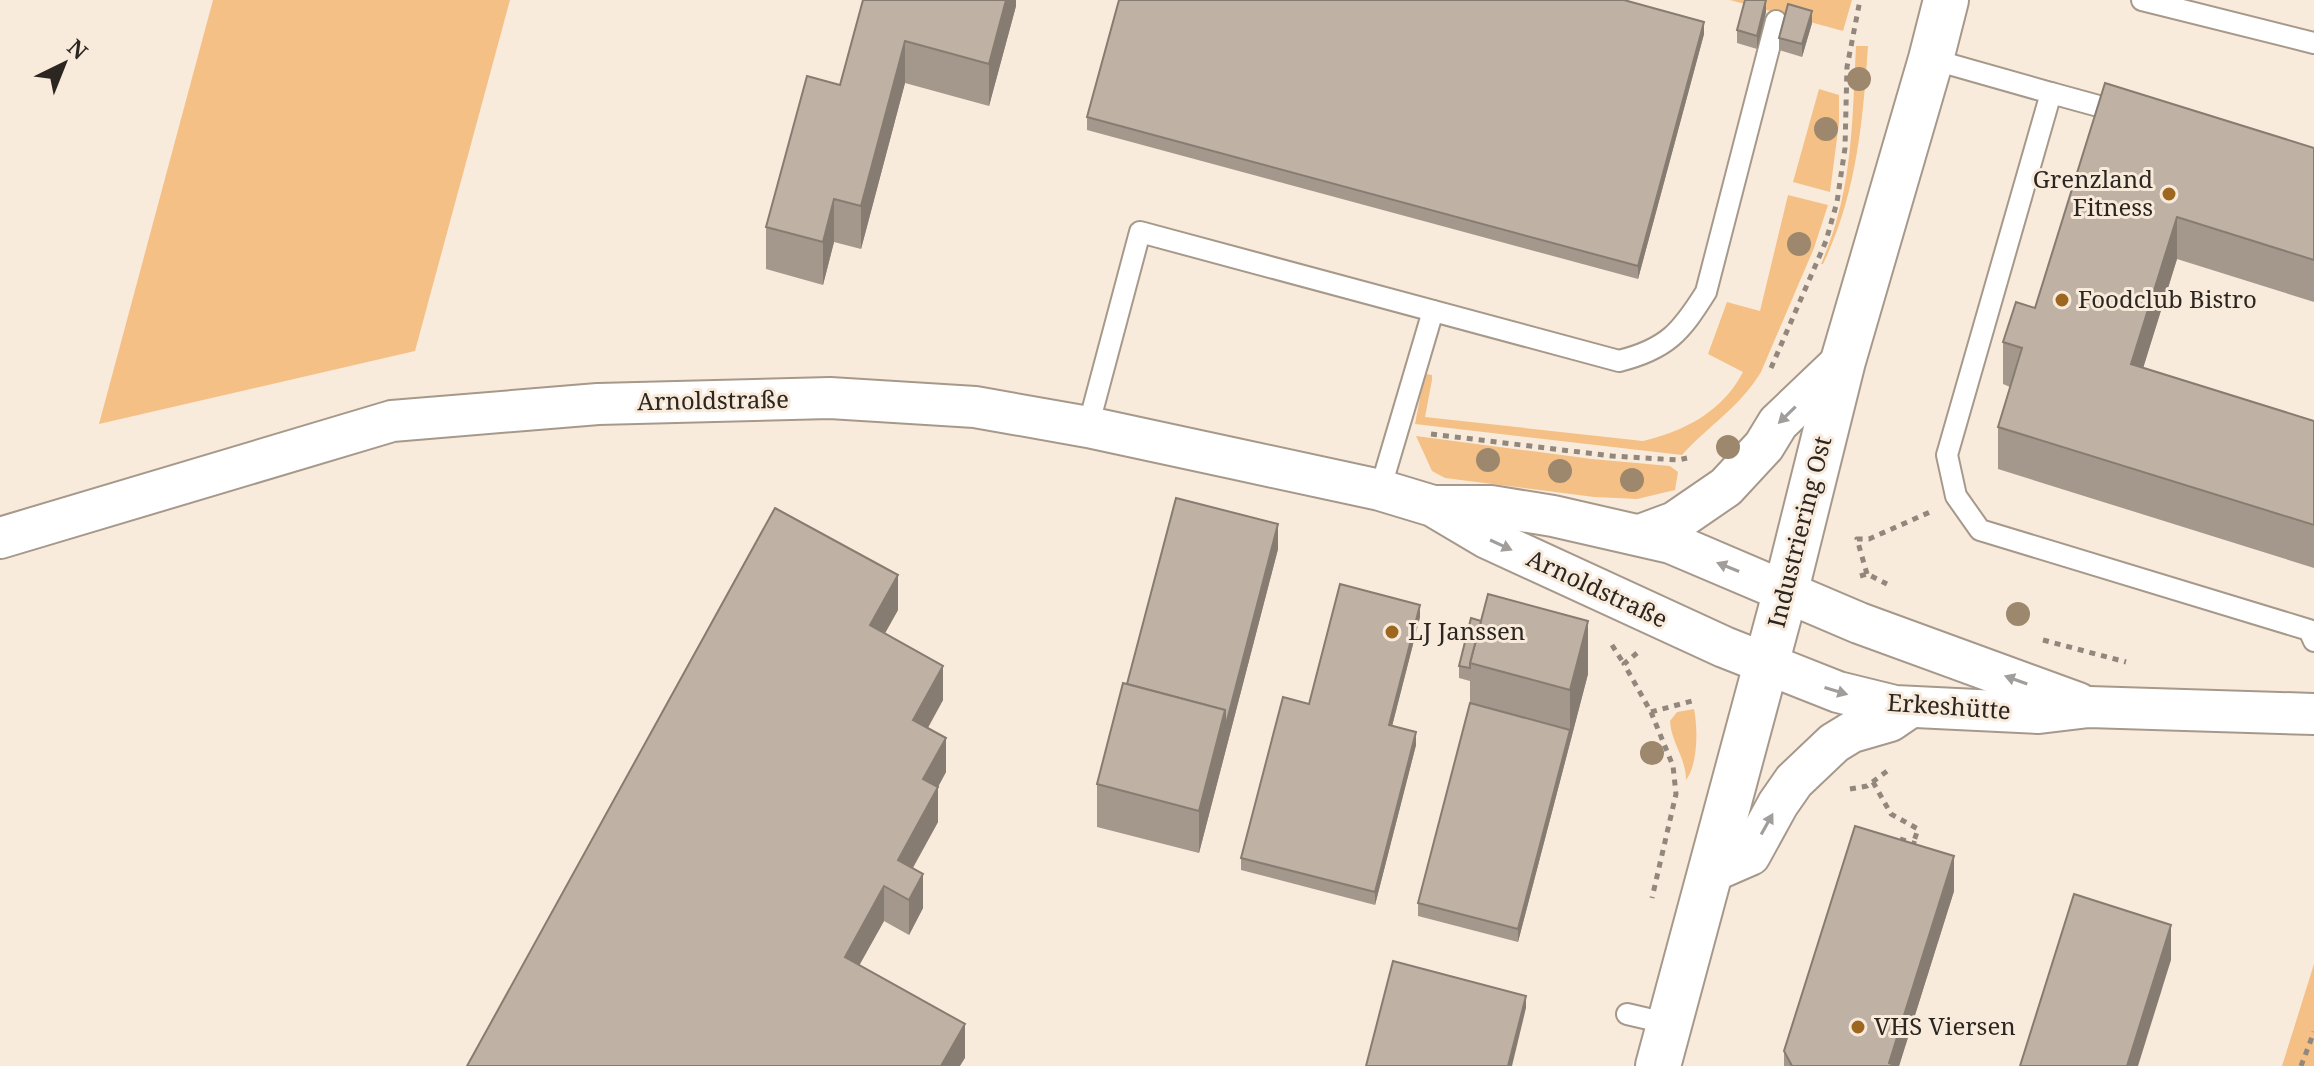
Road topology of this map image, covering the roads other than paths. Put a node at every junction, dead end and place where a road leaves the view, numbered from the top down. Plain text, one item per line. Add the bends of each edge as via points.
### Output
1 (1946, 0) edge
2 (2142, 0) edge
3 (1776, 21) dead end
4 (2314, 43) edge
5 (1931, 59) junction
6 (2051, 93) junction
7 (2139, 117) edge
8 (1433, 311) junction
9 (1843, 361) junction
10 (1088, 427) junction
11 (1380, 490) junction
12 (1433, 506) junction
13 (1640, 535) junction
14 (0, 538) edge
15 (1786, 590) junction
16 (2314, 641) edge
17 (1766, 665) junction
18 (2089, 707) junction
19 (1909, 708) junction
20 (2314, 714) edge
21 (1711, 872) junction
22 (1627, 1014) dead end
23 (1670, 1024) junction
24 (1658, 1066) edge

1 - 5 street, Industriering Ost
2 - 4 lane
3 - 8 lane via 1706,292 1684,328 1647,354 1619,361
5 - 6 lane
5 - 9 street, Industriering Ost
6 - 7 lane
6 - 16 lane via 1947,455 1958,499 1980,530 2309,630
8 - 10 lane via 1140,232
8 - 11 lane
9 -> 13 street via 1778,423 1726,487 1675,522
9 - 15 street, Industriering Ost
10 - 11 street, Arnoldstraße
10 - 14 street, Arnoldstraße via 975,407 830,398 598,404 392,421
11 - 12 street, Arnoldstraße
12 - 13 street, Arnoldstraße via 1491,506
12 -> 17 street, Arnoldstraße via 1487,538
15 -> 13 street, Arnoldstraße
15 - 17 street, Industriering Ost
18 -> 15 street, Erkeshütte via 1859,623
17 -> 19 street, Erkeshütte via 1838,692
17 - 21 street, Industriering Ost
18 - 19 street, Erkeshütte via 2039,713
18 - 20 street, Erkeshütte
21 -> 19 street via 1750,855 1794,781 1834,743
21 - 23 street, Industriering Ost
22 - 23 lane
23 - 24 street, Industriering Ost

